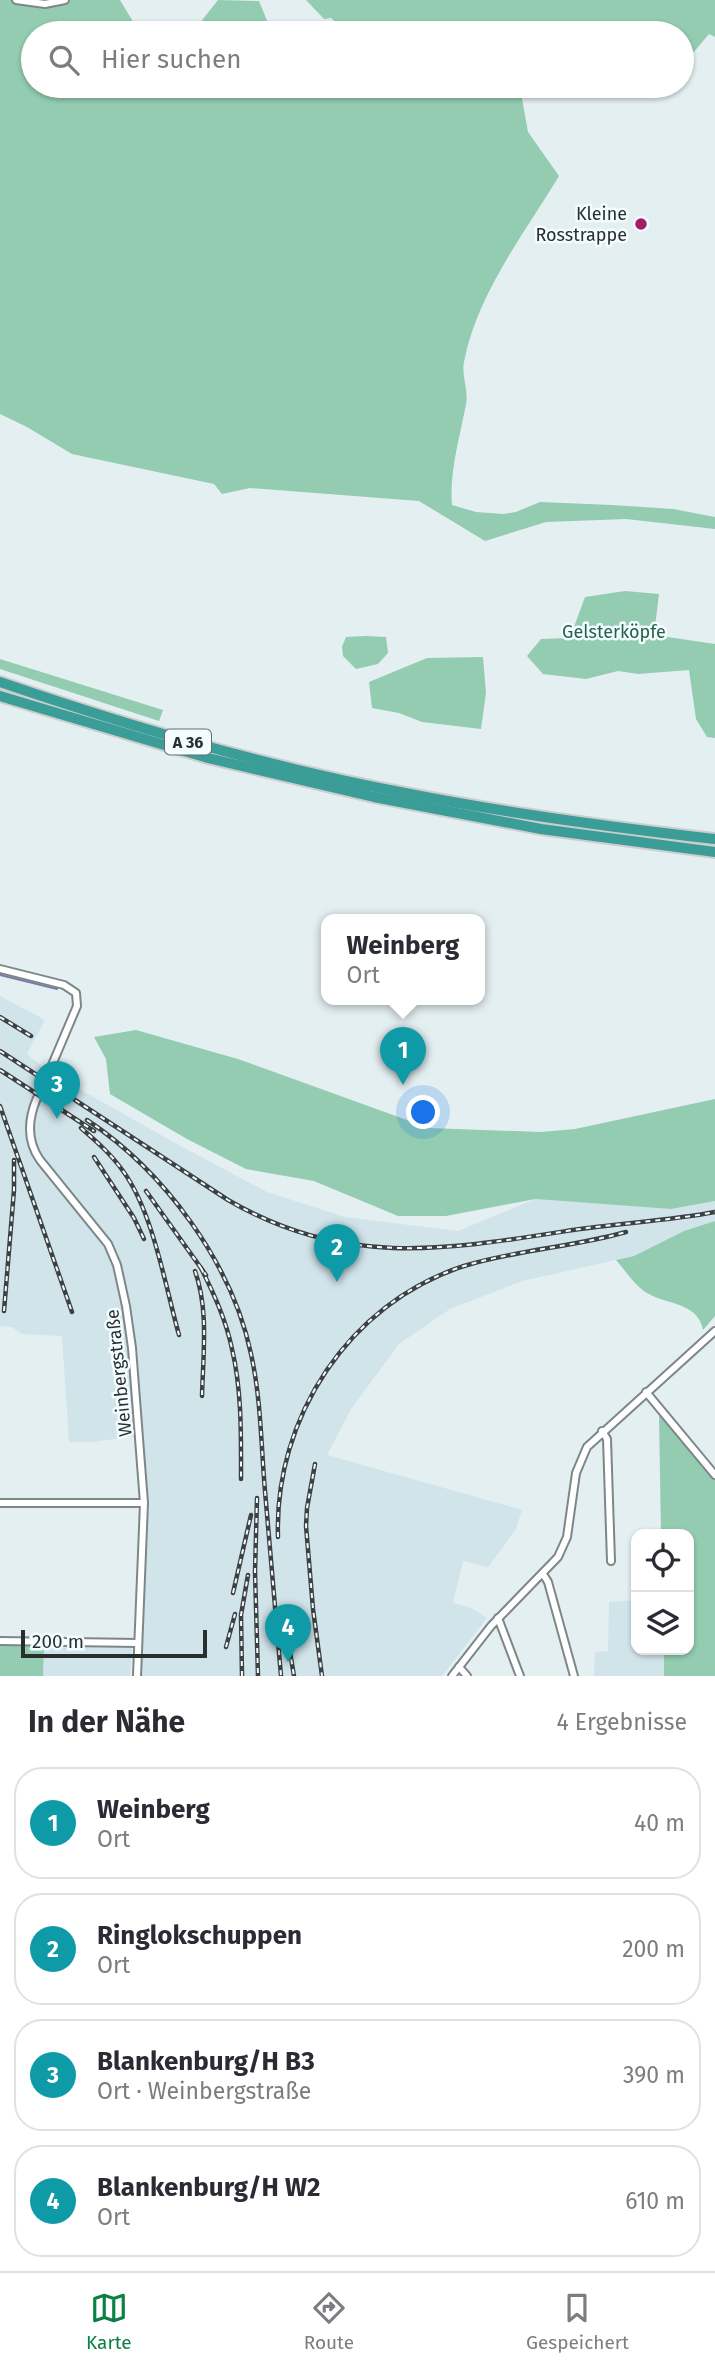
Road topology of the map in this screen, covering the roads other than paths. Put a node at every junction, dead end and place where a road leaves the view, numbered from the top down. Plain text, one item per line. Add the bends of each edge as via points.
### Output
1 (16, 0) edge
2 (65, 0) edge
3 (0, 682) edge
4 (0, 696) edge
5 (715, 839) edge
6 (715, 852) edge
7 (0, 969) edge
8 (49, 1072) tunnel mouth
9 (37, 1098) tunnel mouth
10 (715, 1331) edge
11 (646, 1392) junction
12 (602, 1431) junction
13 (715, 1475) edge
14 (0, 1503) edge
15 (144, 1503) junction
16 (611, 1561) dead end
17 (543, 1574) junction
18 (498, 1618) junction
19 (0, 1641) edge
20 (138, 1643) junction
21 (459, 1667) junction
22 (137, 1676) edge
23 (452, 1676) edge
24 (467, 1676) edge
25 (520, 1676) edge
26 (573, 1676) edge

1 - 2 street via 45,4
3 - 5 highway, A 36 via 210,748 398,792 570,822
4 - 6 highway, A 36 via 208,758 374,797 541,829
7 - 8 street via 65,985 76,993 74,1015
9 - 15 street, Weinbergstraße via 29,1122 35,1153 107,1244 117,1265 130,1330
10 - 11 street
11 - 12 street
11 - 13 street
12 - 16 street via 607,1439
12 - 17 street via 578,1466 564,1548
14 - 15 street
15 - 20 street, Weinbergstraße
17 - 18 street
17 - 26 street
18 - 21 street
18 - 25 street
19 - 20 street
20 - 22 street, Weinbergstraße
21 - 23 street
21 - 24 street

